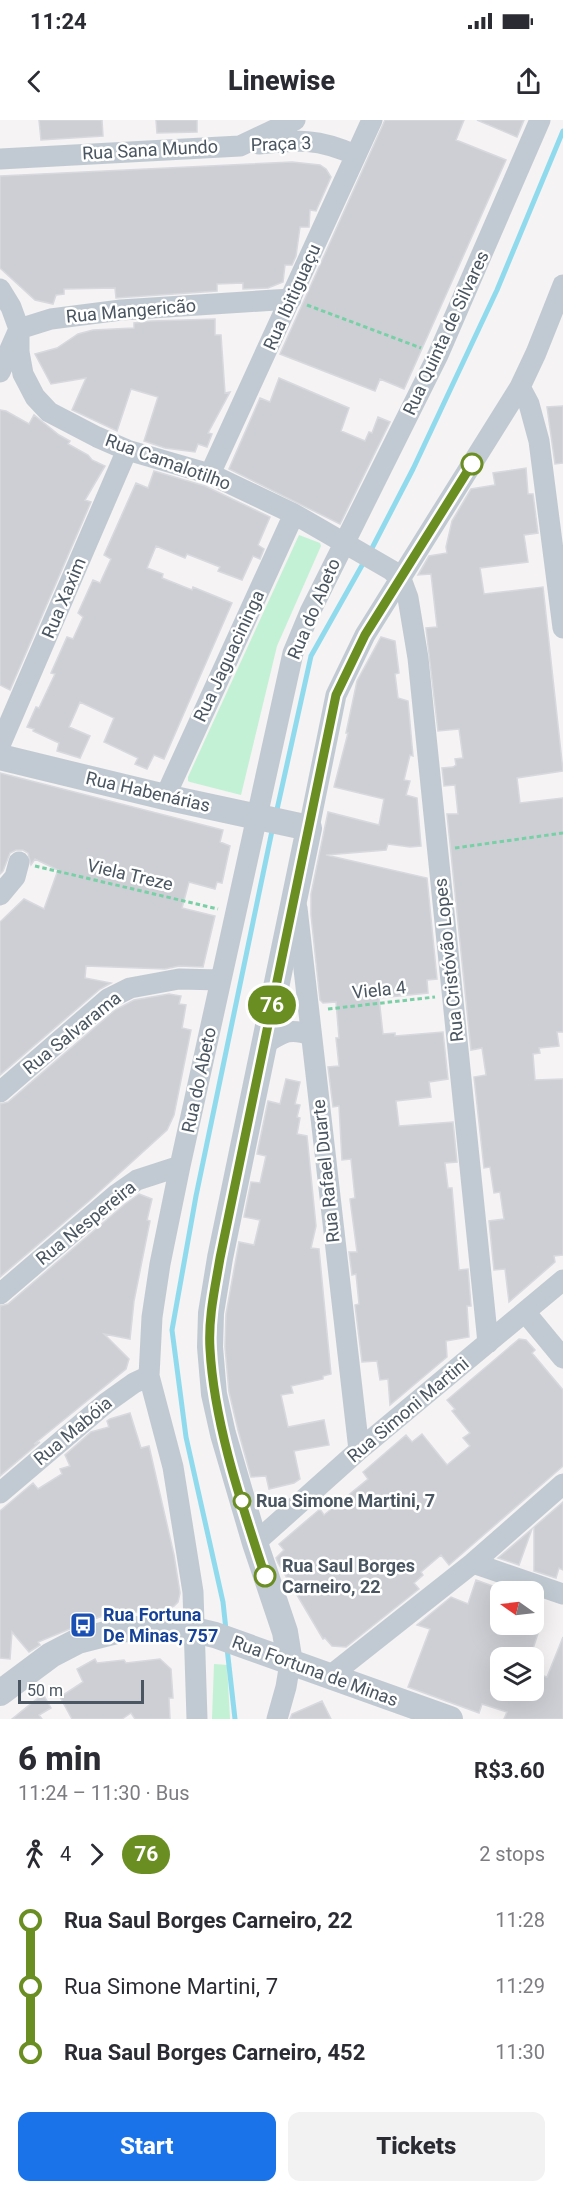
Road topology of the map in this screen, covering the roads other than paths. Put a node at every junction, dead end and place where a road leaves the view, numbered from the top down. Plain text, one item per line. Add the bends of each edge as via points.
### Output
1 (295, 120) edge
2 (372, 120) edge
3 (540, 120) edge
4 (240, 146) junction
5 (355, 155) junction
6 (0, 159) edge
7 (563, 285) edge
8 (0, 289) edge
9 (291, 299) junction
10 (19, 329) junction
11 (0, 372) edge
12 (520, 387) junction
13 (128, 450) junction
14 (210, 474) junction
15 (294, 514) junction
16 (350, 546) junction
17 (396, 575) junction
18 (563, 628) edge
19 (0, 745) edge
20 (0, 757) edge
21 (165, 797) junction
22 (262, 818) junction
23 (303, 826) junction
24 (19, 862) road end
25 (295, 892) junction
26 (0, 895) edge
27 (221, 980) junction
28 (311, 1035) junction
29 (263, 1045) junction
30 (0, 1092) edge
31 (180, 1167) junction
32 (563, 1280) edge
33 (0, 1294) edge
34 (525, 1312) junction
35 (488, 1343) junction
36 (563, 1358) edge
37 (149, 1376) junction
38 (359, 1450) junction
39 (563, 1484) edge
40 (0, 1493) edge
41 (255, 1543) junction
42 (473, 1563) junction
43 (563, 1594) edge
44 (204, 1633) junction
45 (290, 1663) junction
46 (330, 1676) junction
47 (4, 1686) edge
48 (197, 1719) edge
49 (277, 1719) edge
50 (450, 1719) edge

1 - 4 street, Rua Sana Mundo
2 - 5 street, Rua Ibitiguaçu
3 - 16 street, Rua Quinta de Silvares
4 - 5 street, Praça 3 via 309,140
4 - 6 street, Rua Sana Mundo
5 - 9 street, Rua Ibitiguaçu
7 - 12 street
8 - 10 street, Rua Camalotilho
9 - 10 street, Rua Mangericão via 121,310 51,319
9 - 14 street, Rua Ibitiguaçu
10 - 11 street
10 - 13 street, Rua Camalotilho via 23,374 35,397 50,412
12 - 17 street
12 - 18 street via 539,441
13 - 14 street, Rua Camalotilho
13 - 19 street, Rua Xaxim
14 - 15 street, Rua Camalotilho
15 - 16 street, Rua Camalotilho
15 - 21 street, Rua Jaguacininga
16 - 17 street, Rua Camalotilho
16 - 22 street, Rua do Abeto via 309,612 293,653
17 - 23 street via 336,695
17 - 35 street, Rua Cristóvão Lopes via 412,619 418,658
20 - 21 street, Rua Habenárias
21 - 22 street, Rua Habenárias
22 - 23 street, Rua Habenárias
22 - 27 street, Rua do Abeto
23 - 25 street
24 - 26 street via 15,877
25 - 28 street, Rua Rafael Duarte
25 - 29 street
27 - 30 street, Rua Salvarama via 179,979 130,988 108,999
27 - 31 street, Rua do Abeto
28 - 29 street via 286,1031
28 - 38 street, Rua Rafael Duarte
29 - 41 street via 220,1258 210,1347 216,1404
31 - 33 street, Rua Nespereira via 137,1180 117,1194
31 - 37 street, Rua do Abeto via 152,1317
32 - 34 street, Rua Simoni Martini
34 - 35 street, Rua Simoni Martini
34 - 36 street
35 - 38 street, Rua Simoni Martini
37 - 40 street, Rua Mabóia via 106,1403
37 - 44 street, Rua do Abeto via 173,1467 193,1592
38 - 41 street, Rua Simoni Martini
39 - 42 street
41 - 45 street via 285,1632
42 - 43 street
42 - 46 street
44 - 45 street, Rua Fortuna de Minas
44 - 47 street, Rua Fortuna de Minas via 125,1629 78,1641
44 - 48 street, Rua do Abeto
45 - 46 street, Rua Fortuna de Minas
45 - 49 street
46 - 50 street, Rua Fortuna de Minas

